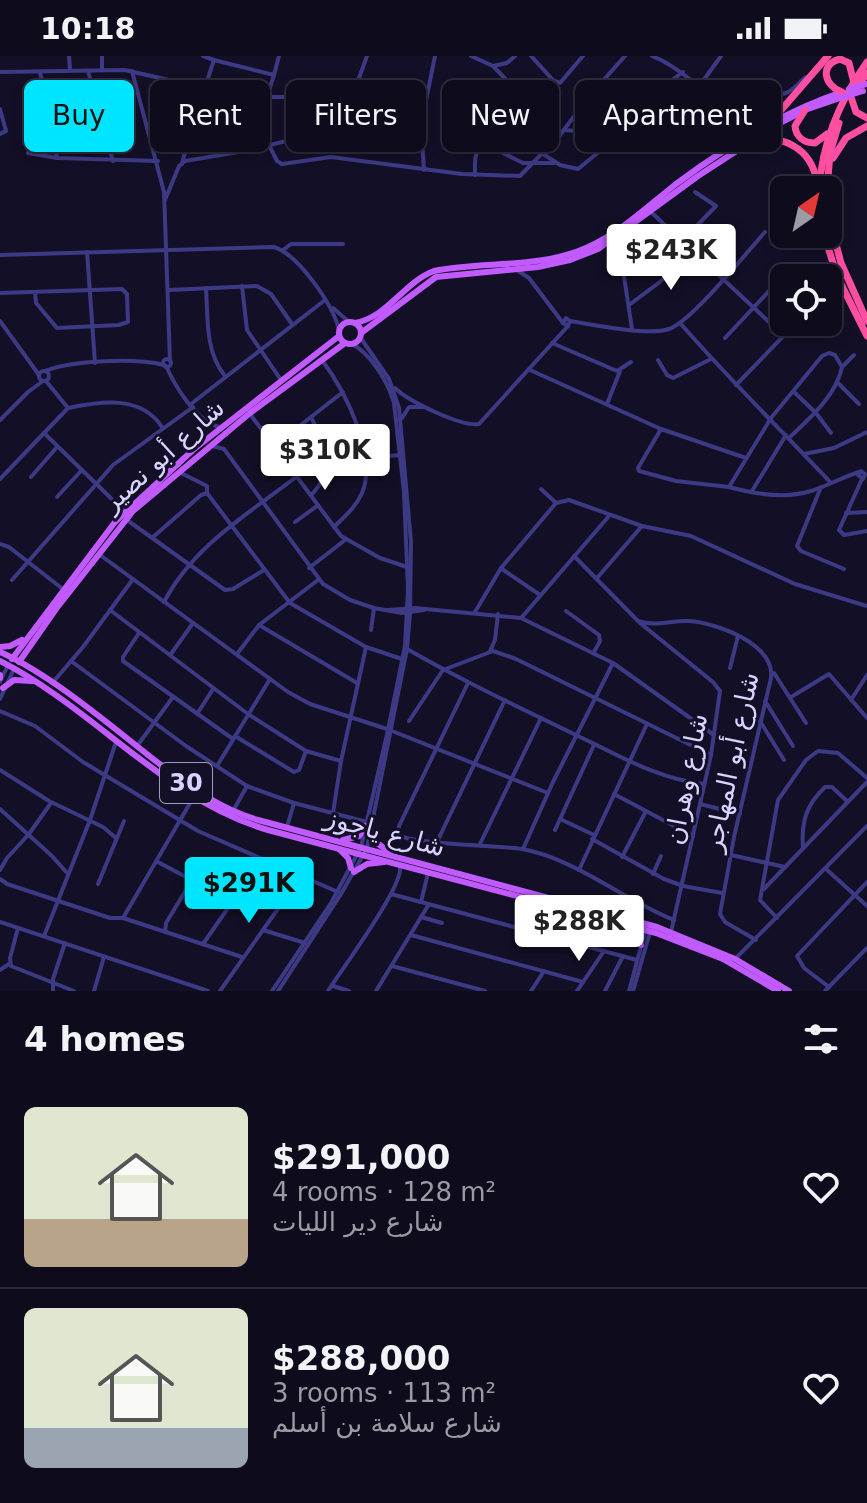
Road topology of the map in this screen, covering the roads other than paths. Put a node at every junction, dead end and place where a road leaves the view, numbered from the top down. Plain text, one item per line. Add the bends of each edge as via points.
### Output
1 (69, 56) edge
2 (102, 56) edge
3 (203, 56) edge
4 (279, 56) edge
5 (367, 56) edge
6 (435, 56) edge
7 (471, 56) edge
8 (515, 56) edge
9 (531, 56) edge
10 (583, 56) edge
11 (625, 56) edge
12 (652, 56) edge
13 (721, 56) edge
14 (828, 56) edge
15 (659, 57) edge
16 (214, 60) junction
17 (867, 62) edge
18 (493, 66) junction
19 (102, 70) junction
20 (70, 71) junction
21 (88, 71) junction
22 (132, 71) junction
23 (0, 72) edge
24 (40, 72) junction
25 (683, 72) junction
26 (867, 73) edge
27 (274, 75) junction
28 (810, 75) junction
29 (359, 78) dead end
30 (41, 80) edge
31 (90, 80) edge
32 (167, 80) edge
33 (206, 80) edge
34 (672, 80) edge
35 (693, 80) edge
36 (704, 80) edge
37 (866, 88) edge
38 (270, 90) edge
39 (847, 92) junction
40 (781, 94) edge
41 (426, 100) edge
42 (0, 109) edge
43 (781, 110) edge
44 (805, 110) junction
45 (781, 118) edge
46 (867, 118) edge
47 (781, 124) edge
48 (867, 126) edge
49 (831, 129) junction
50 (562, 132) junction
51 (575, 132) edge
52 (0, 134) edge
53 (781, 141) edge
54 (270, 147) edge
55 (56, 152) edge
56 (110, 152) edge
57 (185, 152) edge
58 (240, 152) edge
59 (423, 152) edge
60 (478, 152) edge
61 (503, 152) edge
62 (540, 152) edge
63 (597, 152) edge
64 (723, 152) edge
65 (735, 152) edge
66 (28, 153) dead end
67 (543, 154) junction
68 (57, 158) junction
69 (113, 161) junction
70 (158, 161) junction
71 (557, 163) junction
72 (182, 164) junction
73 (533, 165) junction
74 (828, 167) junction
75 (424, 170) junction
76 (475, 175) junction
77 (815, 176) edge
78 (821, 176) edge
79 (828, 176) edge
80 (695, 192) dead end
81 (165, 200) junction
82 (651, 212) junction
83 (765, 232) dead end
84 (676, 236) junction
85 (614, 238) junction
86 (682, 241) junction
87 (343, 244) dead end
88 (828, 248) edge
89 (838, 248) edge
90 (166, 249) junction
91 (286, 251) junction
92 (87, 252) junction
93 (0, 255) edge
94 (696, 255) junction
95 (531, 265) junction
96 (516, 270) junction
97 (623, 270) junction
98 (723, 280) junction
99 (532, 282) junction
100 (242, 286) junction
101 (206, 288) junction
102 (770, 289) edge
103 (169, 290) junction
104 (89, 291) junction
105 (35, 292) junction
106 (0, 293) edge
107 (326, 299) junction
108 (629, 305) junction
109 (753, 307) junction
110 (0, 321) edge
111 (867, 321) edge
112 (352, 323) junction
113 (567, 323) junction
114 (680, 323) junction
115 (770, 323) edge
116 (292, 324) junction
117 (93, 326) junction
118 (632, 329) junction
119 (339, 333) junction
120 (360, 335) junction
121 (784, 336) edge
122 (867, 336) edge
123 (725, 338) dead end
124 (552, 343) junction
125 (348, 344) junction
126 (259, 350) junction
127 (854, 355) dead end
128 (321, 358) junction
129 (711, 359) junction
130 (658, 360) dead end
131 (31, 361) junction
132 (631, 362) dead end
133 (95, 363) junction
134 (167, 363) junction
135 (63, 367) junction
136 (842, 367) junction
137 (529, 370) junction
138 (45, 371) junction
139 (620, 371) junction
140 (225, 376) junction
141 (43, 378) junction
142 (389, 379) junction
143 (281, 380) junction
144 (837, 382) junction
145 (736, 385) junction
146 (343, 392) junction
147 (794, 392) junction
148 (607, 404) junction
149 (859, 404) dead end
150 (192, 405) junction
151 (68, 408) junction
152 (429, 408) junction
153 (250, 413) junction
154 (816, 413) junction
155 (311, 417) junction
156 (771, 418) junction
157 (0, 420) edge
158 (401, 420) junction
159 (207, 422) junction
160 (162, 427) junction
161 (224, 429) junction
162 (661, 429) junction
163 (867, 432) edge
164 (44, 433) junction
165 (831, 433) dead end
166 (788, 436) junction
167 (209, 441) junction
168 (274, 445) junction
169 (57, 447) junction
170 (224, 449) junction
171 (804, 454) junction
172 (402, 455) junction
173 (364, 458) junction
174 (746, 458) junction
175 (862, 470) edge
176 (81, 471) junction
177 (177, 471) junction
178 (31, 477) dead end
179 (296, 477) junction
180 (0, 479) edge
181 (864, 479) edge
182 (830, 482) junction
183 (96, 484) junction
184 (729, 487) junction
185 (821, 487) junction
186 (541, 489) dead end
187 (751, 492) junction
188 (207, 493) junction
189 (310, 496) junction
190 (57, 497) dead end
191 (263, 502) junction
192 (556, 503) junction
193 (317, 506) junction
194 (867, 512) edge
195 (846, 513) junction
196 (125, 515) junction
197 (609, 516) junction
198 (295, 522) dead end
199 (233, 525) junction
200 (642, 526) junction
201 (334, 527) junction
202 (867, 531) edge
203 (152, 538) junction
204 (345, 540) junction
205 (0, 544) edge
206 (97, 554) junction
207 (574, 556) junction
208 (28, 562) junction
209 (188, 563) junction
210 (407, 567) junction
211 (309, 568) junction
212 (501, 568) junction
213 (844, 569) dead end
214 (264, 570) junction
215 (597, 578) junction
216 (133, 579) junction
217 (12, 580) dead end
218 (318, 580) junction
219 (64, 590) junction
220 (540, 595) junction
221 (407, 596) junction
222 (164, 602) junction
223 (290, 603) junction
224 (867, 606) edge
225 (374, 608) junction
226 (390, 609) junction
227 (110, 610) junction
228 (409, 610) junction
229 (566, 611) dead end
230 (475, 612) junction
231 (498, 614) junction
232 (521, 618) junction
233 (638, 621) junction
234 (193, 623) junction
235 (259, 625) junction
236 (371, 630) dead end
237 (139, 633) junction
238 (738, 636) junction
239 (29, 639) junction
240 (366, 647) junction
241 (407, 649) junction
242 (0, 650) edge
243 (490, 651) junction
244 (594, 652) junction
245 (237, 654) junction
246 (170, 655) junction
247 (402, 659) junction
248 (16, 660) junction
249 (0, 661) edge
250 (71, 661) junction
251 (613, 663) junction
252 (11, 667) junction
253 (730, 668) dead end
254 (443, 670) junction
255 (772, 671) junction
256 (35, 672) junction
257 (867, 675) edge
258 (270, 679) junction
259 (1, 681) edge
260 (52, 683) junction
261 (357, 683) junction
262 (468, 683) junction
263 (39, 684) junction
264 (214, 688) junction
265 (173, 697) junction
266 (791, 697) junction
267 (0, 699) edge
268 (595, 699) junction
269 (505, 700) junction
270 (851, 700) junction
271 (765, 701) junction
272 (0, 711) edge
273 (197, 714) junction
274 (248, 714) junction
275 (541, 718) junction
276 (867, 718) edge
277 (350, 719) junction
278 (409, 721) dead end
279 (760, 721) junction
280 (155, 723) junction
281 (806, 723) dead end
282 (647, 724) junction
283 (390, 730) junction
284 (577, 735) junction
285 (714, 735) junction
286 (234, 738) junction
287 (117, 740) junction
288 (595, 744) junction
289 (137, 746) junction
290 (793, 746) dead end
291 (436, 749) junction
292 (306, 751) junction
293 (711, 755) junction
294 (630, 760) junction
295 (784, 760) dead end
296 (341, 761) junction
297 (473, 764) junction
298 (216, 767) junction
299 (0, 770) edge
300 (105, 773) junction
301 (510, 779) junction
302 (867, 780) edge
303 (704, 784) junction
304 (247, 786) junction
305 (548, 793) junction
306 (614, 794) junction
307 (193, 798) junction
308 (848, 802) junction
309 (51, 803) junction
310 (294, 803) junction
311 (700, 804) junction
312 (0, 809) edge
313 (233, 811) junction
314 (646, 811) junction
315 (333, 814) junction
316 (740, 814) junction
317 (560, 819) junction
318 (90, 820) junction
319 (124, 821) dead end
320 (180, 821) junction
321 (867, 826) edge
322 (287, 827) junction
323 (368, 827) junction
324 (555, 830) dead end
325 (29, 834) junction
326 (802, 835) junction
327 (693, 836) junction
328 (593, 837) junction
329 (116, 838) junction
330 (813, 838) junction
331 (340, 841) junction
332 (437, 842) junction
333 (480, 844) junction
334 (333, 847) junction
335 (803, 848) junction
336 (523, 849) junction
337 (363, 851) junction
338 (731, 855) junction
339 (0, 856) edge
340 (661, 856) dead end
341 (622, 857) junction
342 (7, 858) junction
343 (262, 859) junction
344 (156, 861) junction
345 (397, 861) junction
346 (768, 862) junction
347 (785, 867) junction
348 (826, 869) junction
349 (0, 870) edge
350 (353, 870) junction
351 (578, 871) junction
352 (428, 872) junction
353 (653, 874) junction
354 (68, 875) junction
355 (301, 876) junction
356 (0, 879) edge
357 (192, 880) junction
358 (867, 882) edge
359 (98, 884) dead end
360 (683, 886) junction
361 (762, 891) junction
362 (338, 892) junction
363 (722, 893) junction
364 (391, 894) junction
365 (854, 895) junction
366 (58, 900) junction
367 (233, 902) junction
368 (421, 902) junction
369 (429, 904) junction
370 (867, 906) edge
371 (421, 917) junction
372 (123, 918) junction
373 (777, 918) junction
374 (674, 920) junction
375 (0, 922) edge
376 (442, 923) dead end
377 (624, 925) junction
378 (18, 928) junction
379 (649, 928) junction
380 (263, 930) junction
381 (165, 932) junction
382 (671, 932) junction
383 (411, 935) junction
384 (44, 937) junction
385 (756, 940) junction
386 (65, 943) junction
387 (305, 943) junction
388 (203, 944) junction
389 (641, 945) junction
390 (867, 948) edge
391 (604, 951) junction
392 (623, 956) junction
393 (104, 957) junction
394 (242, 957) junction
395 (735, 959) junction
396 (637, 960) junction
397 (9, 964) junction
398 (392, 966) junction
399 (0, 970) edge
400 (544, 971) junction
401 (53, 982) junction
402 (583, 982) junction
403 (331, 985) junction
404 (827, 989) edge
405 (53, 991) edge
406 (74, 991) edge
407 (94, 991) edge
408 (208, 991) edge
409 (220, 991) edge
410 (275, 991) edge
411 (328, 991) edge
412 (349, 991) edge
413 (376, 991) edge
414 (485, 991) edge
415 (531, 991) edge
416 (577, 991) edge
417 (605, 991) edge
418 (631, 991) edge
419 (778, 991) edge
420 (789, 991) edge

1 - 20 street
2 - 19 street
3 - 16 street
4 - 27 street
5 - 29 street
6 - 41 street
7 - 18 street
8 - 18 street
9 - 10 street via 560,83
11 - 50 street
12 - 15 street
13 - 36 street
14 - 28 highway
15 - 25 street
16 - 27 street
16 - 33 street
17 - 39 highway
18 - 50 street
19 - 21 street
19 - 22 street
20 - 21 street
20 - 24 street
21 - 31 street
22 - 32 street
22 - 70 street
23 - 24 street
24 - 30 street
25 - 34 street
25 - 35 street
26 - 39 highway
27 - 38 street
28 - 40 street
28 - 43 highway
37 - 39 main road, bridge
37 - 39 main road, bridge
39 - 44 main road
39 - 45 main road
39 - 46 highway via 856,112
39 - 49 highway
39 - 74 highway
42 - 52 street via 6,131
44 - 47 main road
44 - 49 highway via 795,126 802,140 817,142
48 - 74 highway via 846,138
49 - 78 highway
50 - 51 street
50 - 67 street
53 - 77 highway via 797,147
54 - 75 street via 282,164 331,157
55 - 68 street
56 - 69 street
57 - 72 street
58 - 72 street
59 - 75 street
60 - 76 street
61 - 73 street
62 - 67 street
63 - 71 street via 581,168
64 - 95 main road via 597,242
65 - 82 main road
66 - 68 street
67 - 71 street
67 - 73 street
68 - 69 street
69 - 70 street
70 - 81 street
71 - 73 street
72 - 81 street
73 - 76 street via 516,177
74 - 79 highway
75 - 76 street
80 - 86 street via 716,206
81 - 90 street
82 - 84 street
82 - 85 main road
83 - 98 street
84 - 86 street
84 - 97 street
85 - 95 main road via 586,254
85 - 97 street
86 - 94 street
87 - 91 street via 296,244
88 - 122 highway
89 - 111 highway
90 - 91 street via 274,245
90 - 92 street
90 - 103 street
91 - 107 street
92 - 93 street
92 - 104 street
94 - 98 street
94 - 108 street
95 - 96 main road
95 - 99 street
95 - 112 main road via 429,273 372,318
96 - 99 street
96 - 120 main road via 432,278
97 - 108 street
98 - 109 street
98 - 114 street
99 - 113 street
100 - 101 street
100 - 116 street via 268,291
100 - 126 street via 245,325
101 - 103 street
101 - 140 street via 210,345
102 - 109 street
103 - 134 street
104 - 105 street
104 - 117 street
104 - 117 street via 122,289 127,294 128,323
105 - 106 street
105 - 117 street via 38,307 57,328
107 - 112 street
107 - 116 street
107 - 119 street
108 - 118 street
109 - 115 street
109 - 123 street
110 - 131 street
112 - 119 main road, شارع أبو نصير
112 - 120 main road
113 - 118 street
113 - 124 street
114 - 118 street via 663,330
114 - 129 street
116 - 126 street
117 - 133 street
119 - 125 main road
119 - 143 main road, شارع أبو نصير
120 - 125 main road, شارع أبو نصير
120 - 142 street
121 - 145 street
124 - 137 street
124 - 139 street
125 - 128 main road, شارع أبو نصير
125 - 172 street via 369,359 390,390
126 - 140 street
126 - 143 street
127 - 136 street
128 - 146 street
128 - 153 main road, شارع أبو نصير
129 - 130 street via 673,378
129 - 145 street
131 - 138 street
131 - 141 street
132 - 139 street
133 - 134 street
133 - 135 street
134 - 150 street
135 - 138 street
135 - 141 street
136 - 144 street
136 - 147 street via 837,356 826,354
137 - 148 street
137 - 152 street via 479,424
138 - 141 street
139 - 148 street
140 - 150 street
141 - 151 street
141 - 157 street
142 - 152 street via 401,393
142 - 158 street
143 - 161 main road, شارع أبو نصير
144 - 149 street
144 - 154 street
145 - 156 street
146 - 155 street
146 - 173 street
147 - 154 street
147 - 156 street
148 - 162 street
150 - 159 street
150 - 160 street
151 - 160 street via 137,405
151 - 164 street
152 - 158 street via 409,407
153 - 161 main road, شارع أبو نصير
153 - 168 street
154 - 165 street
154 - 166 street
155 - 168 street
155 - 189 street via 323,444 325,470
156 - 166 street
156 - 174 street
158 - 172 street
159 - 161 street
159 - 167 street
160 - 183 street
161 - 167 main road, شارع أبو نصير
161 - 170 street
162 - 174 street
162 - 184 street via 639,471
163 - 171 street via 843,445
164 - 169 street
164 - 180 street
166 - 171 street
166 - 187 street
167 - 170 street
167 - 177 main road, شارع أبو نصير
167 - 196 main road, شارع أبو نصير
168 - 179 street
169 - 176 street
169 - 178 street
170 - 191 street
171 - 182 street
172 - 173 street
172 - 210 street
172 - 228 street via 410,527
173 - 201 street via 361,494
174 - 184 street
175 - 181 street
175 - 182 street
176 - 183 street
176 - 190 street
177 - 188 street via 206,486
177 - 196 main road, شارع أبو نصير
179 - 189 street
179 - 191 street
181 - 195 street
182 - 185 street
183 - 196 street
183 - 208 street
184 - 187 street
185 - 187 street via 778,495
185 - 213 street via 797,546
186 - 192 street
188 - 199 street
188 - 203 street
189 - 193 street
191 - 199 street
191 - 211 street
192 - 197 street via 569,500
192 - 212 street
193 - 198 street
193 - 201 street
194 - 195 street
195 - 202 street via 842,534
196 - 203 street
196 - 206 main road, شارع أبو نصير
196 - 219 main road, شارع أبو نصير
197 - 200 street
197 - 207 street
199 - 209 street
199 - 214 street
200 - 215 street
200 - 224 street via 691,536 795,584
201 - 204 street
203 - 209 street
204 - 210 street
204 - 211 street
205 - 208 street
206 - 216 street
206 - 239 main road, شارع أبو نصير
207 - 215 street
207 - 220 street
208 - 217 street
208 - 219 street
209 - 214 street via 227,591
209 - 222 street
210 - 221 street
211 - 218 street
212 - 220 street
212 - 230 street
214 - 223 street
215 - 233 street
216 - 222 street
216 - 227 street
218 - 223 street
218 - 225 street
219 - 239 main road, شارع أبو نصير
220 - 232 street
221 - 226 street
221 - 228 street
222 - 234 street
223 - 235 street
223 - 240 street
225 - 226 street
225 - 236 street
226 - 228 street
227 - 237 street
227 - 250 street
228 - 230 street
228 - 241 street
228 - 247 street
229 - 244 street via 599,635
230 - 231 street
231 - 232 street
231 - 243 street
232 - 244 street
233 - 238 street, شارع أبو المهاجر via 694,622
233 - 285 street, شارع وهران via 718,687
234 - 245 street
234 - 246 street
235 - 245 street
235 - 261 street
237 - 246 street
237 - 265 street via 123,660
238 - 253 street
238 - 255 street, شارع أبو المهاجر via 761,651
239 - 242 main road
239 - 248 main road, شارع أبو نصير
239 - 256 main road via 27,656
240 - 247 street
240 - 261 street
241 - 254 street
241 - 283 street
242 - 248 main road, شارع ياجوز / 30
243 - 254 street
243 - 268 street
244 - 251 street
245 - 258 street
246 - 264 street
247 - 283 street
248 - 252 main road, شارع أبو نصير
248 - 256 main road, شارع ياجوز / 30
249 - 252 main road, شارع ياجوز / 30
250 - 260 street
250 - 280 street
251 - 268 street
251 - 285 street
252 - 259 street
252 - 263 main road, شارع ياجوز / 30
254 - 262 street
254 - 278 street
255 - 266 street
255 - 271 street, شارع أبو المهاجر
256 - 260 main road, شارع ياجوز / 30
257 - 270 street
258 - 274 street
258 - 277 street via 310,704
259 - 263 main road
259 - 267 street
260 - 289 main road, شارع ياجوز / 30
261 - 277 street
262 - 269 street
262 - 291 street
263 - 287 main road, شارع ياجوز / 30
264 - 273 street
264 - 274 street
265 - 273 street
265 - 280 street
266 - 270 street via 829,674
266 - 281 street
268 - 282 street
268 - 284 street
269 - 275 street
269 - 297 street
270 - 276 street
271 - 279 street, شارع أبو المهاجر
271 - 290 street
272 - 300 street via 27,722
273 - 286 street
274 - 286 street
274 - 292 street
275 - 284 street
275 - 301 street
277 - 283 street
277 - 296 street
279 - 295 street
279 - 316 street, شارع أبو المهاجر
280 - 289 street
280 - 298 street
282 - 293 street
282 - 294 street
283 - 291 street
283 - 323 street
283 - 323 street
284 - 288 street
284 - 305 street
285 - 293 street, شارع وهران
286 - 292 street via 294,772
286 - 298 street
287 - 300 street
287 - 307 main road, شارع ياجوز / 30
288 - 294 street
288 - 317 street
289 - 313 main road, شارع ياجوز / 30
291 - 297 street
291 - 332 street via 398,832 408,840
292 - 296 street
293 - 303 street, شارع وهران
294 - 303 street
294 - 306 street
296 - 315 street
297 - 301 street
297 - 332 street
298 - 304 street
299 - 309 street
300 - 318 street
300 - 320 street
301 - 305 street
301 - 333 street
302 - 308 street
302 - 346 street via 838,753 811,755 778,800
303 - 311 street, شارع وهران
304 - 310 street
304 - 313 street
305 - 336 street
306 - 314 street
306 - 328 street
307 - 320 street
307 - 334 main road, شارع ياجوز / 30 via 240,821
308 - 326 street via 825,787 803,817
308 - 330 street
309 - 318 street
309 - 325 street
310 - 315 street
310 - 322 street
311 - 316 street
311 - 327 street, شارع وهران
312 - 325 street
313 - 322 main road, شارع ياجوز / 30
314 - 327 street
314 - 341 street
315 - 323 street
316 - 338 street, شارع أبو المهاجر
317 - 324 street
317 - 328 street
318 - 329 street
318 - 354 street
319 - 329 street
320 - 343 street
320 - 344 street
321 - 348 street
322 - 331 main road, شارع ياجوز / 30
323 - 331 main road via 359,836
323 - 337 street
323 - 345 main road
325 - 342 street
325 - 354 street
326 - 330 street
326 - 335 street
327 - 360 street, شارع وهران
328 - 341 street
328 - 351 street
329 - 359 street
330 - 335 street
331 - 337 main road, شارع ياجوز / 30
332 - 333 street
333 - 336 street
334 - 337 main road, شارع ياجوز / 30
334 - 350 main road via 347,856
335 - 347 street
336 - 351 street
337 - 345 main road, شارع ياجوز / 30
337 - 350 street
338 - 346 street
338 - 363 street, شارع أبو المهاجر
339 - 342 street
340 - 353 street
341 - 353 street
342 - 349 street
343 - 355 street
343 - 367 street
344 - 357 street
344 - 372 street
345 - 350 main road
345 - 352 main road, شارع ياجوز / 30
345 - 364 street via 400,876
345 - 379 main road, شارع ياجوز / 30
346 - 347 street
346 - 361 street
347 - 361 street
348 - 365 street
348 - 373 street
350 - 362 street
350 - 410 street
351 - 374 street
352 - 368 street
352 - 377 main road, شارع ياجوز / 30
353 - 360 street
354 - 366 street
355 - 362 street
355 - 380 street
356 - 366 street
357 - 367 street
357 - 381 street
358 - 365 street
360 - 363 street
360 - 374 street, شارع وهران
361 - 373 street via 761,902
362 - 387 street
363 - 385 street, شارع أبو المهاجر via 722,918
364 - 368 street
364 - 403 street
365 - 370 street
365 - 404 street via 797,956
366 - 372 street
366 - 384 street
367 - 388 street
368 - 369 street
369 - 371 street
369 - 391 street
371 - 376 street
371 - 383 street
372 - 381 street
373 - 385 street
374 - 382 street, شارع وهران
375 - 378 street
377 - 379 main road, شارع ياجوز / 30
377 - 389 main road
378 - 384 street
378 - 397 street
379 - 382 main road, شارع ياجوز / 30
379 - 389 street
379 - 418 street
379 - 419 main road, شارع ياجوز / 30 via 723,959
380 - 387 street
380 - 394 street
381 - 388 street
382 - 395 main road, شارع ياجوز / 30
383 - 398 street
383 - 400 street
384 - 386 street
385 - 395 street
386 - 393 street
386 - 401 street
387 - 410 street
388 - 394 street
389 - 396 street
390 - 404 street
391 - 392 street
391 - 402 street
392 - 396 street
392 - 417 street
393 - 407 street
393 - 408 street
394 - 409 street
395 - 420 main road, شارع ياجوز / 30
396 - 418 street
397 - 399 street
397 - 401 street
398 - 413 street
398 - 414 street
400 - 402 street
400 - 415 street
401 - 405 street
401 - 406 street
402 - 416 street
403 - 411 street
403 - 412 street

